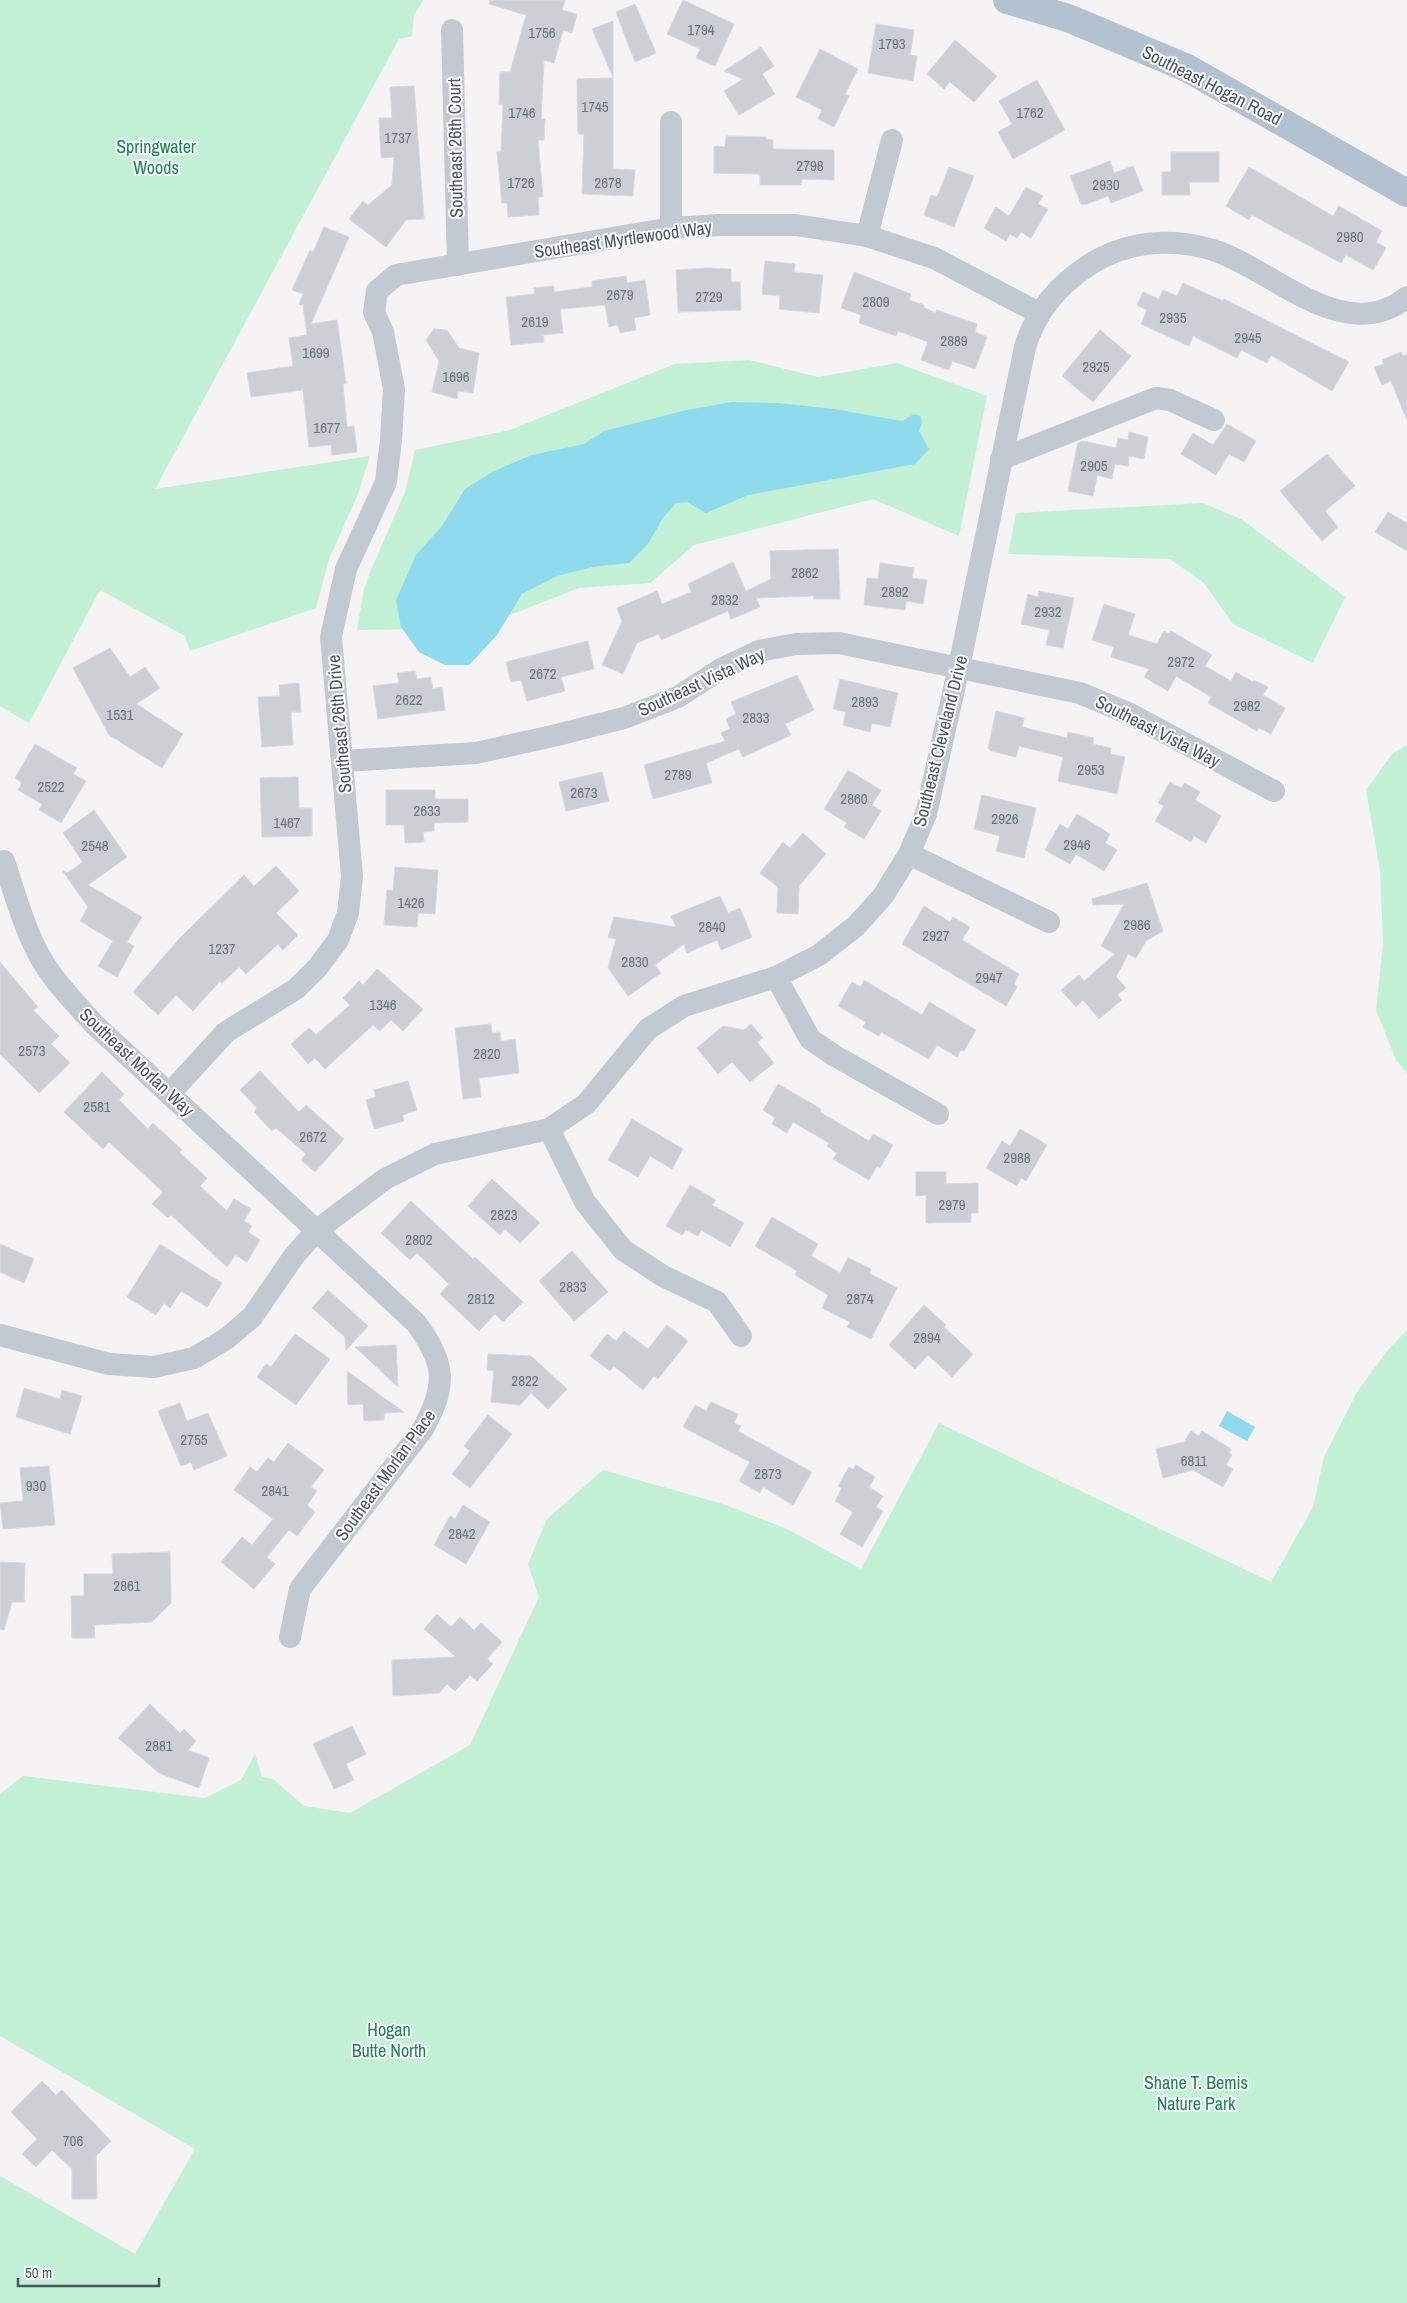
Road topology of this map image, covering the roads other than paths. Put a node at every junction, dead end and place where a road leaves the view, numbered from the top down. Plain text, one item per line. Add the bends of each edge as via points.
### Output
1 (1007, 0) edge
2 (452, 30) dead end
3 (671, 122) dead end
4 (892, 140) dead end
5 (1407, 193) edge
6 (671, 228) junction
7 (867, 236) junction
8 (458, 265) junction
9 (377, 291) joint
10 (1407, 297) edge
11 (1039, 313) junction
12 (1214, 420) dead end
13 (1000, 459) junction
14 (959, 667) junction
15 (343, 761) junction
16 (1274, 791) dead end
17 (910, 854) junction
18 (4, 860) dead end
19 (1049, 922) dead end
20 (776, 977) junction
21 (170, 1092) junction
22 (938, 1114) dead end
23 (549, 1129) junction
24 (317, 1230) junction
25 (741, 1336) dead end
26 (1, 1340) edge
27 (290, 1637) dead end

1 - 5 main road, Southeast Hogan Road via 1068,18 1188,68
2 - 8 street, Southeast 26th Court
3 - 6 street
4 - 7 street
6 - 7 street, Southeast Myrtlewood Way via 728,224 796,225
6 - 8 street, Southeast Myrtlewood Way
7 - 11 street, Southeast Myrtlewood Way via 934,258
8 - 9 street, Southeast Myrtlewood Way via 396,275
9 - 15 street, Southeast 26th Drive via 374,312 383,332 394,389 391,440 386,482 346,569 331,637
10 - 11 street, Southeast Cleveland Drive via 1374,312 1344,313 1304,297 1214,251 1179,243 1156,242 1125,248 1097,260 1061,286
11 - 13 street, Southeast Cleveland Drive via 1025,347
12 - 13 street via 1170,400 1156,398
13 - 14 street, Southeast Cleveland Drive
14 - 15 street, Southeast Vista Way via 838,643 796,644 759,651 721,669 678,697 624,718 476,753
14 - 16 street, Southeast Vista Way via 1080,693 1107,703
14 - 17 street, Southeast Cleveland Drive via 926,814
15 - 21 street, Southeast 26th Drive via 352,876 348,913 338,940 318,968 296,989 226,1032
17 - 19 street
17 - 20 street, Southeast Cleveland Drive via 883,896 856,926 818,955
18 - 21 street, Southeast Morlan Way via 42,962 95,1024
20 - 22 street via 810,1039
20 - 23 street, Southeast Cleveland Drive via 684,1006 648,1028 586,1104
21 - 24 street, Southeast Morlan Way
23 - 24 street, Southeast Cleveland Drive via 436,1154 385,1179
23 - 25 street via 584,1202 623,1250 663,1276 718,1302
24 - 26 street, Southeast Cleveland Drive via 294,1256 252,1318 226,1339 194,1358 154,1367 109,1364
24 - 27 street, Southeast Morlan Place via 416,1323 432,1344 440,1382 436,1404 423,1429 300,1589

